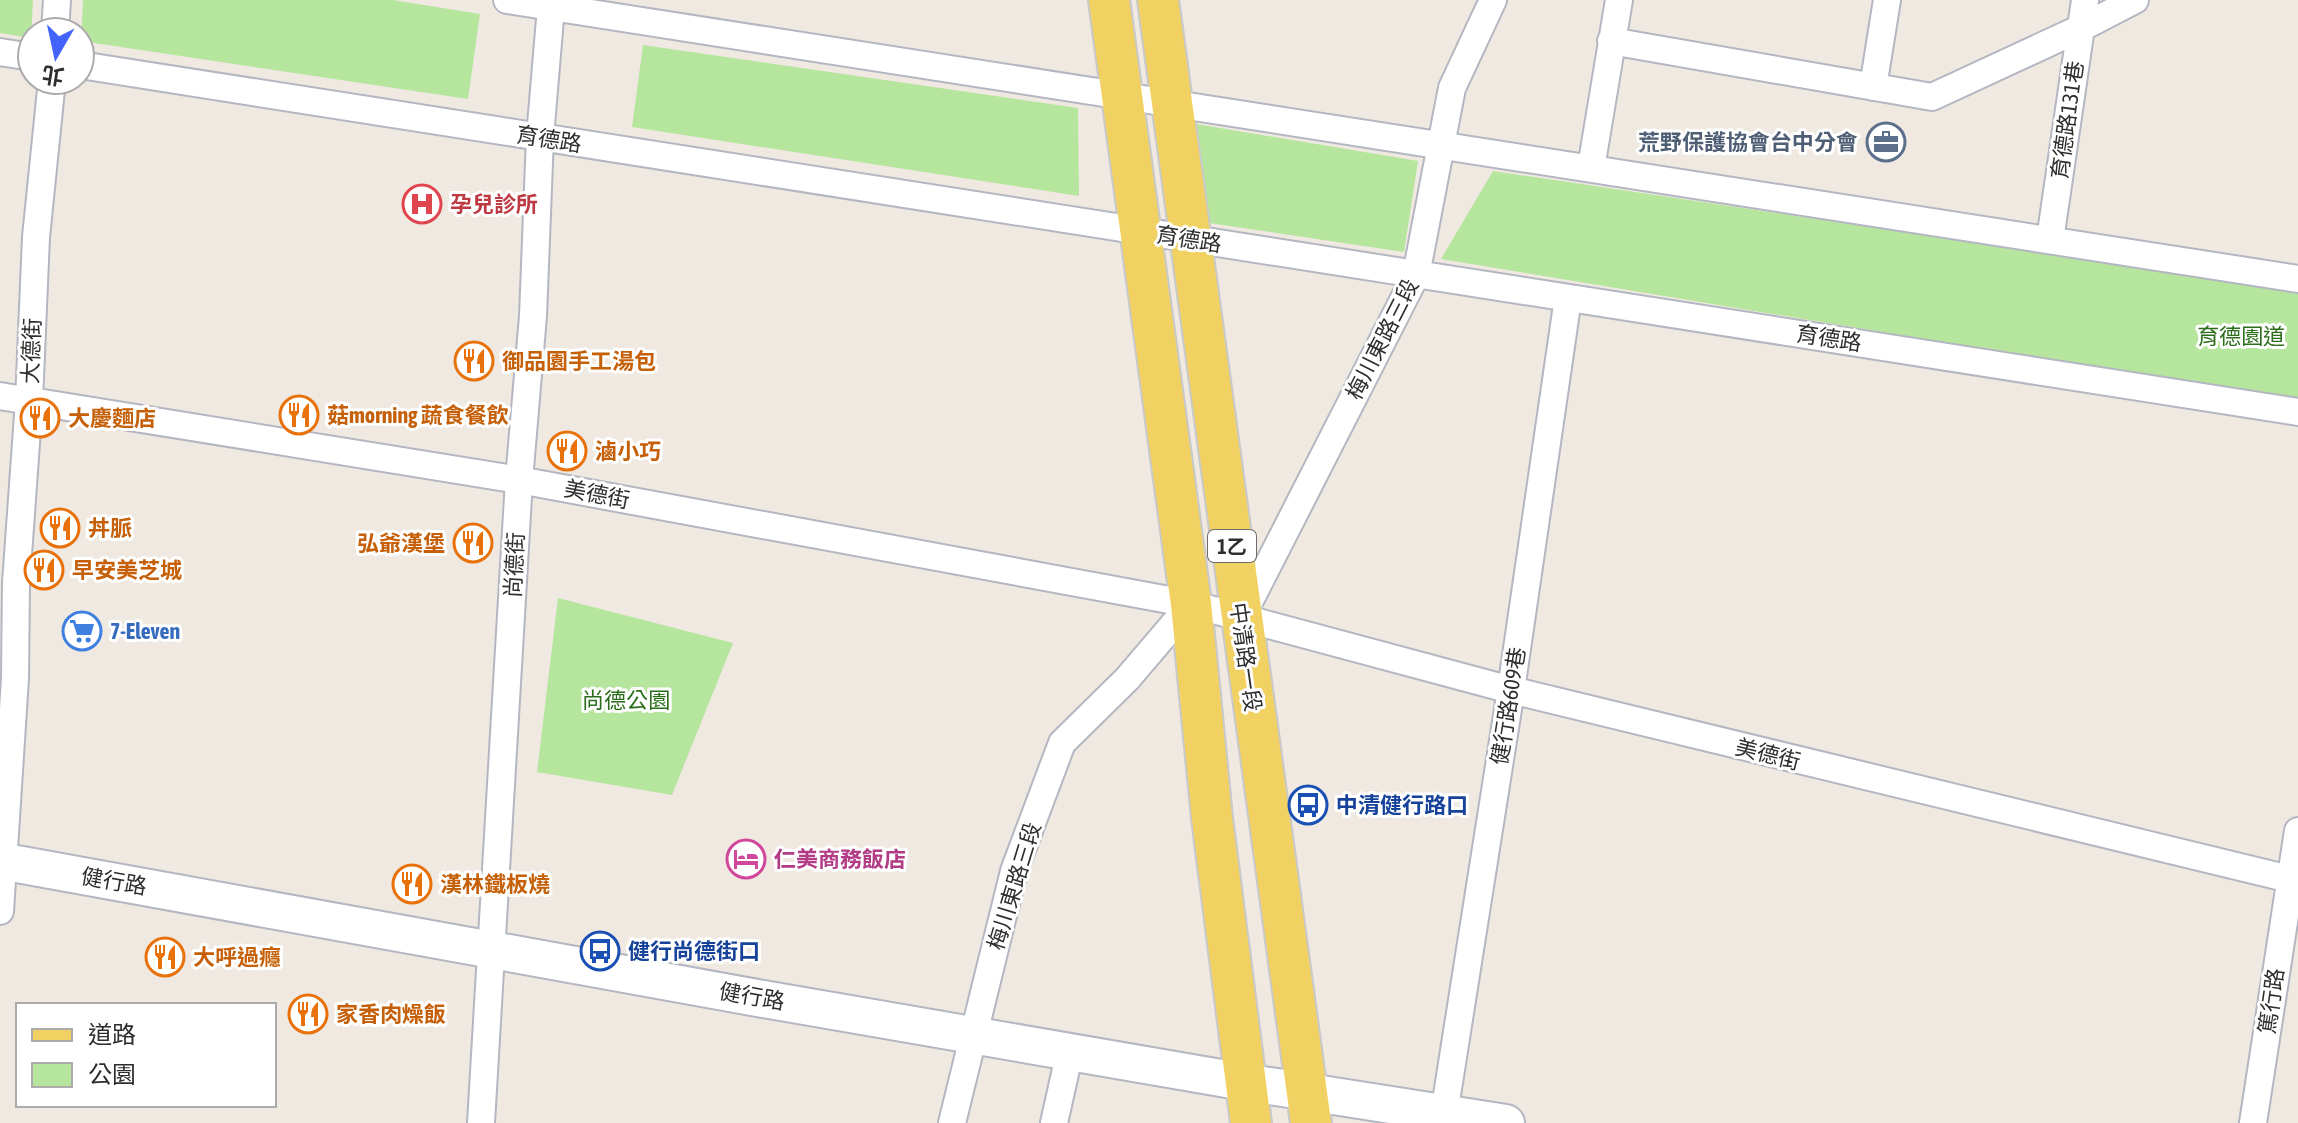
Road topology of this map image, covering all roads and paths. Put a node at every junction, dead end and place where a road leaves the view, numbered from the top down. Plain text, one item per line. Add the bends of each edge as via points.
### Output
1 (507, 0) edge
2 (1109, 0) edge
3 (1158, 0) edge
4 (1493, 0) edge
5 (1619, 0) edge
6 (1887, 0) edge
7 (2085, 0) edge
8 (2135, 0) edge
9 (551, 7) junction
10 (2081, 28) junction
11 (1611, 41) junction
12 (96, 68) edge
13 (1873, 87) junction
14 (1122, 95) junction
15 (50, 96) edge
16 (1172, 102) junction
17 (540, 137) junction
18 (1441, 144) junction
19 (1591, 168) junction
20 (1140, 232) junction
21 (1191, 239) junction
22 (2050, 240) junction
23 (1416, 275) junction
24 (2298, 279) edge
25 (1568, 298) junction
26 (0, 396) edge
27 (29, 401) junction
28 (2298, 412) edge
29 (519, 480) junction
30 (1191, 604) junction
31 (1241, 617) junction
32 (1511, 690) junction
33 (2298, 831) edge
34 (2, 861) edge
35 (2294, 880) edge
36 (0, 911) edge
37 (493, 950) junction
38 (973, 1034) junction
39 (1070, 1051) junction
40 (1244, 1082) junction
41 (1309, 1108) edge
42 (1444, 1114) junction
43 (481, 1123) edge
44 (952, 1123) edge
45 (1054, 1123) edge
46 (1251, 1123) edge
47 (1506, 1123) edge
48 (2253, 1123) edge

1 - 9 street
2 - 14 main road, 1乙
3 - 16 main road, 中清路一段 / 1乙
4 - 18 street, 梅川東路三段 via 1452,88
5 - 11 street
6 - 13 street
7 - 10 street, 育德路131巷
8 - 10 street
9 - 14 street
9 - 17 street, 尚德街
10 - 13 street via 1932,97
10 - 22 street, 育德路131巷
11 - 13 street
11 - 19 street
12 - 17 street, 育德路
14 - 16 street
14 - 20 main road, 1乙
15 - 27 street, 大德街 via 36,237
16 - 18 street
16 - 21 main road, 中清路一段 / 1乙
17 - 20 street, 育德路
17 - 29 street, 尚德街
18 - 19 street
18 - 23 street, 梅川東路三段
19 - 22 street
20 - 21 street, 育德路
20 - 30 main road, 1乙
21 - 23 street, 育德路
21 - 31 main road, 中清路一段 / 1乙
22 - 24 street
23 - 25 street, 育德路
23 - 31 street, 梅川東路三段
25 - 28 street, 育德路
25 - 32 street, 健行路609巷
26 - 27 street, 美德街
27 - 29 street, 美德街
27 - 34 street, 大德街
29 - 30 street, 美德街
29 - 37 street, 尚德街
30 - 31 street, 美德街
30 - 38 street, 梅川東路三段 via 1127,679 1062,743 1014,871
30 - 40 main road, 1乙
31 - 32 street, 美德街
31 - 41 main road, 中清路一段 / 1乙
32 - 35 street, 美德街
32 - 42 street, 健行路609巷
33 - 35 street, 篤行路
34 - 36 street, 大德街
34 - 37 street, 健行路
35 - 48 street, 篤行路
37 - 38 street, 健行路
37 - 43 street, 尚德街
38 - 39 street, 健行路
38 - 44 street, 梅川東路三段
39 - 40 street, 健行路
39 - 45 street
40 - 41 street, 健行路
40 - 46 main road, 1乙
41 - 42 street, 健行路
42 - 47 street, 健行路

